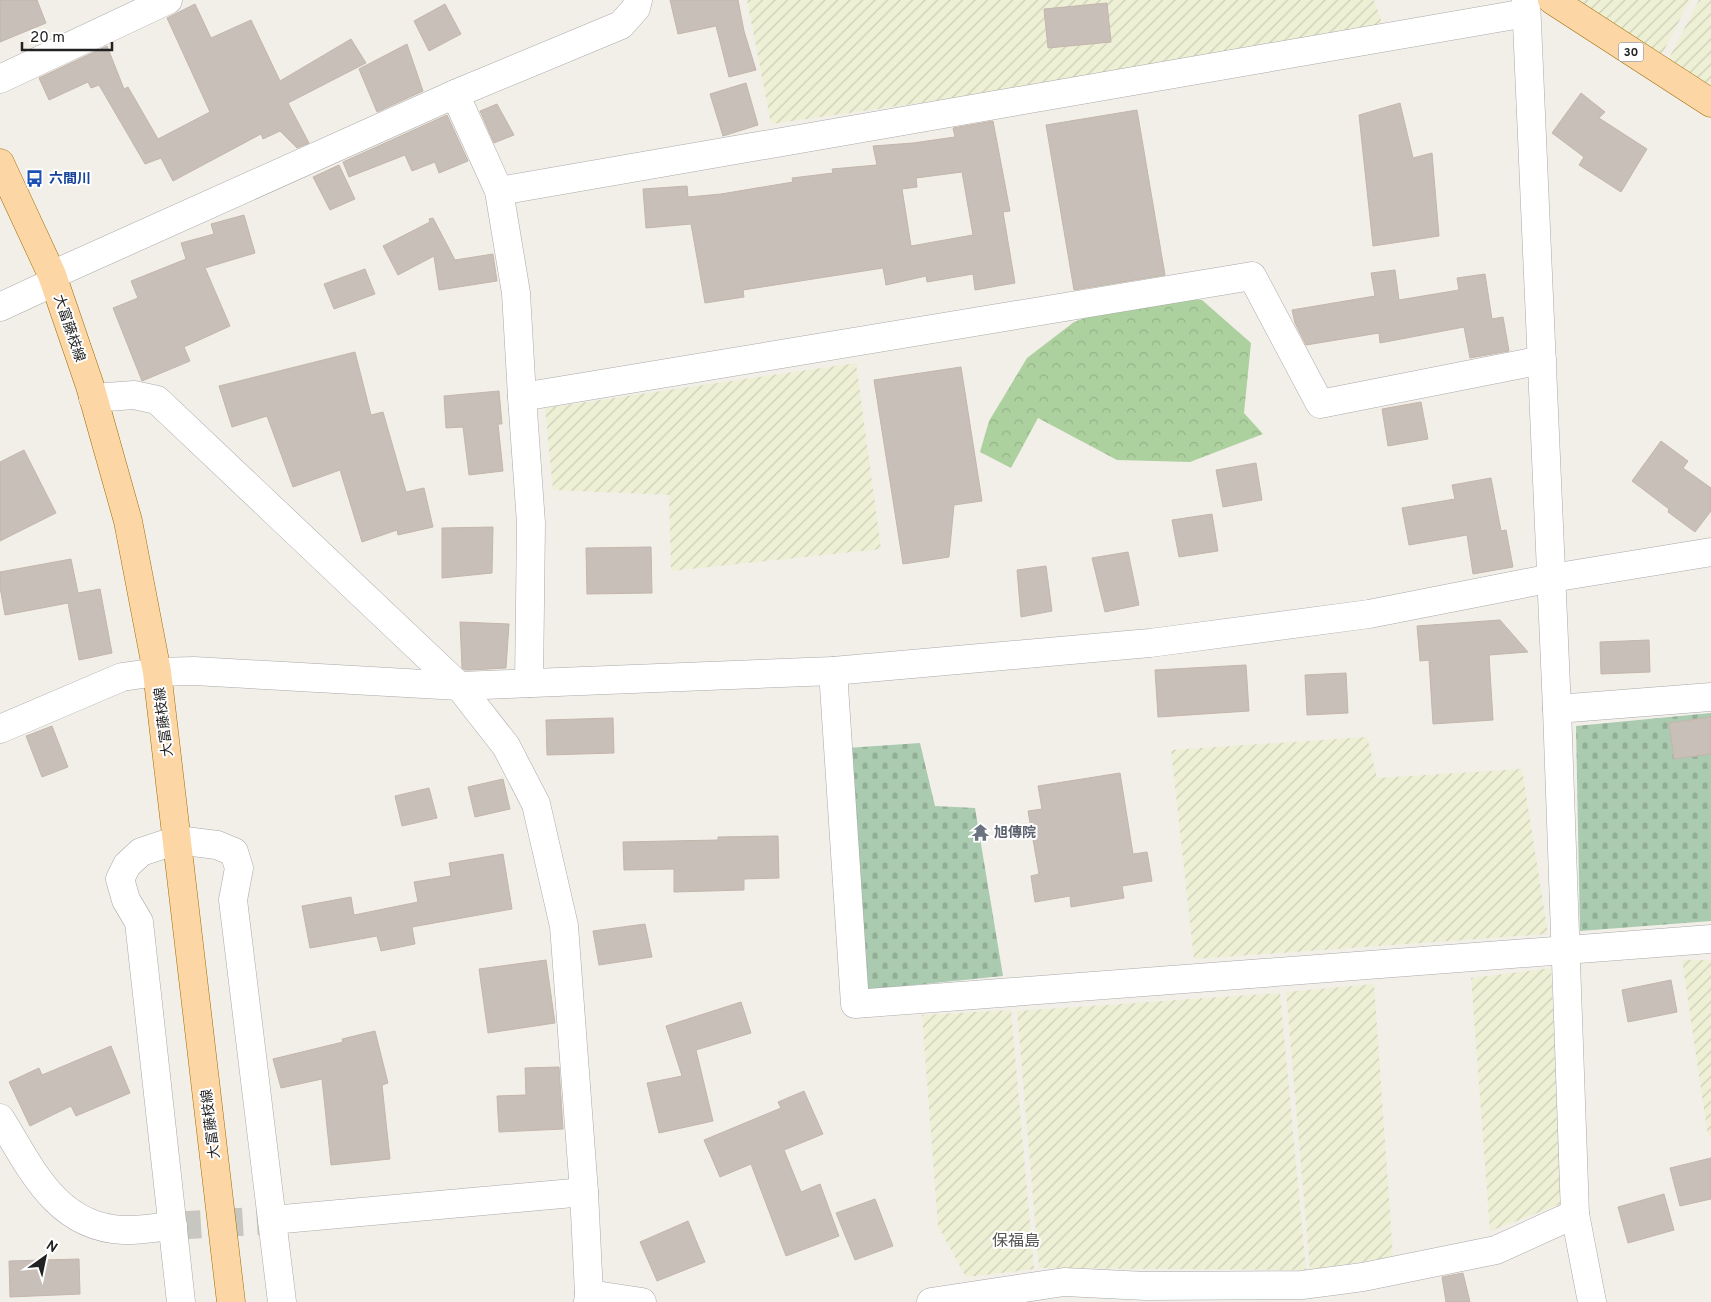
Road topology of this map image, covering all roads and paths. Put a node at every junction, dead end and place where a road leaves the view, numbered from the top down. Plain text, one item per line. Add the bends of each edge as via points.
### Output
1 (168, 0) edge
2 (638, 0) edge
3 (1552, 0) edge
4 (1526, 6) edge
5 (0, 79) edge
6 (455, 94) junction
7 (1711, 104) edge
8 (0, 163) edge
9 (499, 191) junction
10 (53, 279) junction
11 (0, 307) edge
12 (1542, 360) junction
13 (522, 397) junction
14 (93, 398) junction
15 (1711, 552) edge
16 (1552, 578) junction
17 (833, 671) junction
18 (157, 672) junction
19 (529, 683) junction
20 (459, 686) junction
21 (1711, 697) edge
22 (1558, 709) junction
23 (0, 729) edge
24 (177, 840) junction
25 (1711, 939) edge
26 (1566, 949) junction
27 (0, 1118) edge
28 (584, 1192) junction
29 (1575, 1214) junction
30 (272, 1220) junction
31 (173, 1226) junction
32 (589, 1298) edge
33 (182, 1302) edge
34 (231, 1302) edge
35 (282, 1302) edge
36 (642, 1302) edge
37 (931, 1302) edge
38 (1592, 1302) edge

1 - 5 street
2 - 6 street via 636,8 621,25
3 - 7 main road, 30
4 - 9 street
4 - 12 street
6 - 9 street
6 - 10 street
8 - 10 main road, 大富藤枝線
9 - 13 street via 516,293
10 - 11 street
10 - 14 main road, 大富藤枝線
12 - 13 street via 1320,404 1252,276
12 - 16 street
13 - 19 street via 531,523
14 - 18 main road, 大富藤枝線 via 128,521
14 - 20 street via 134,395 157,400
15 - 16 street
16 - 17 street via 1369,614 1150,643
16 - 22 street
17 - 19 street
17 - 26 street via 855,1004
18 - 20 street via 194,671
18 - 23 street via 122,678
18 - 24 main road, 大富藤枝線
19 - 20 street
20 - 28 street via 506,746 536,804 564,926
21 - 22 street
22 - 26 street
24 - 30 street via 217,845 234,852 239,868 233,900
24 - 31 street via 141,852 126,864 120,879 126,900 138,922
24 - 34 main road, 大富藤枝線
25 - 26 street
26 - 29 street
27 - 31 street via 42,1186 70,1213 94,1225 124,1230
28 - 30 street
28 - 32 street
29 - 37 street via 1496,1250 1363,1277 1302,1285 1146,1286 1064,1282
29 - 38 street
30 - 35 street
31 - 33 street
32 - 36 street

